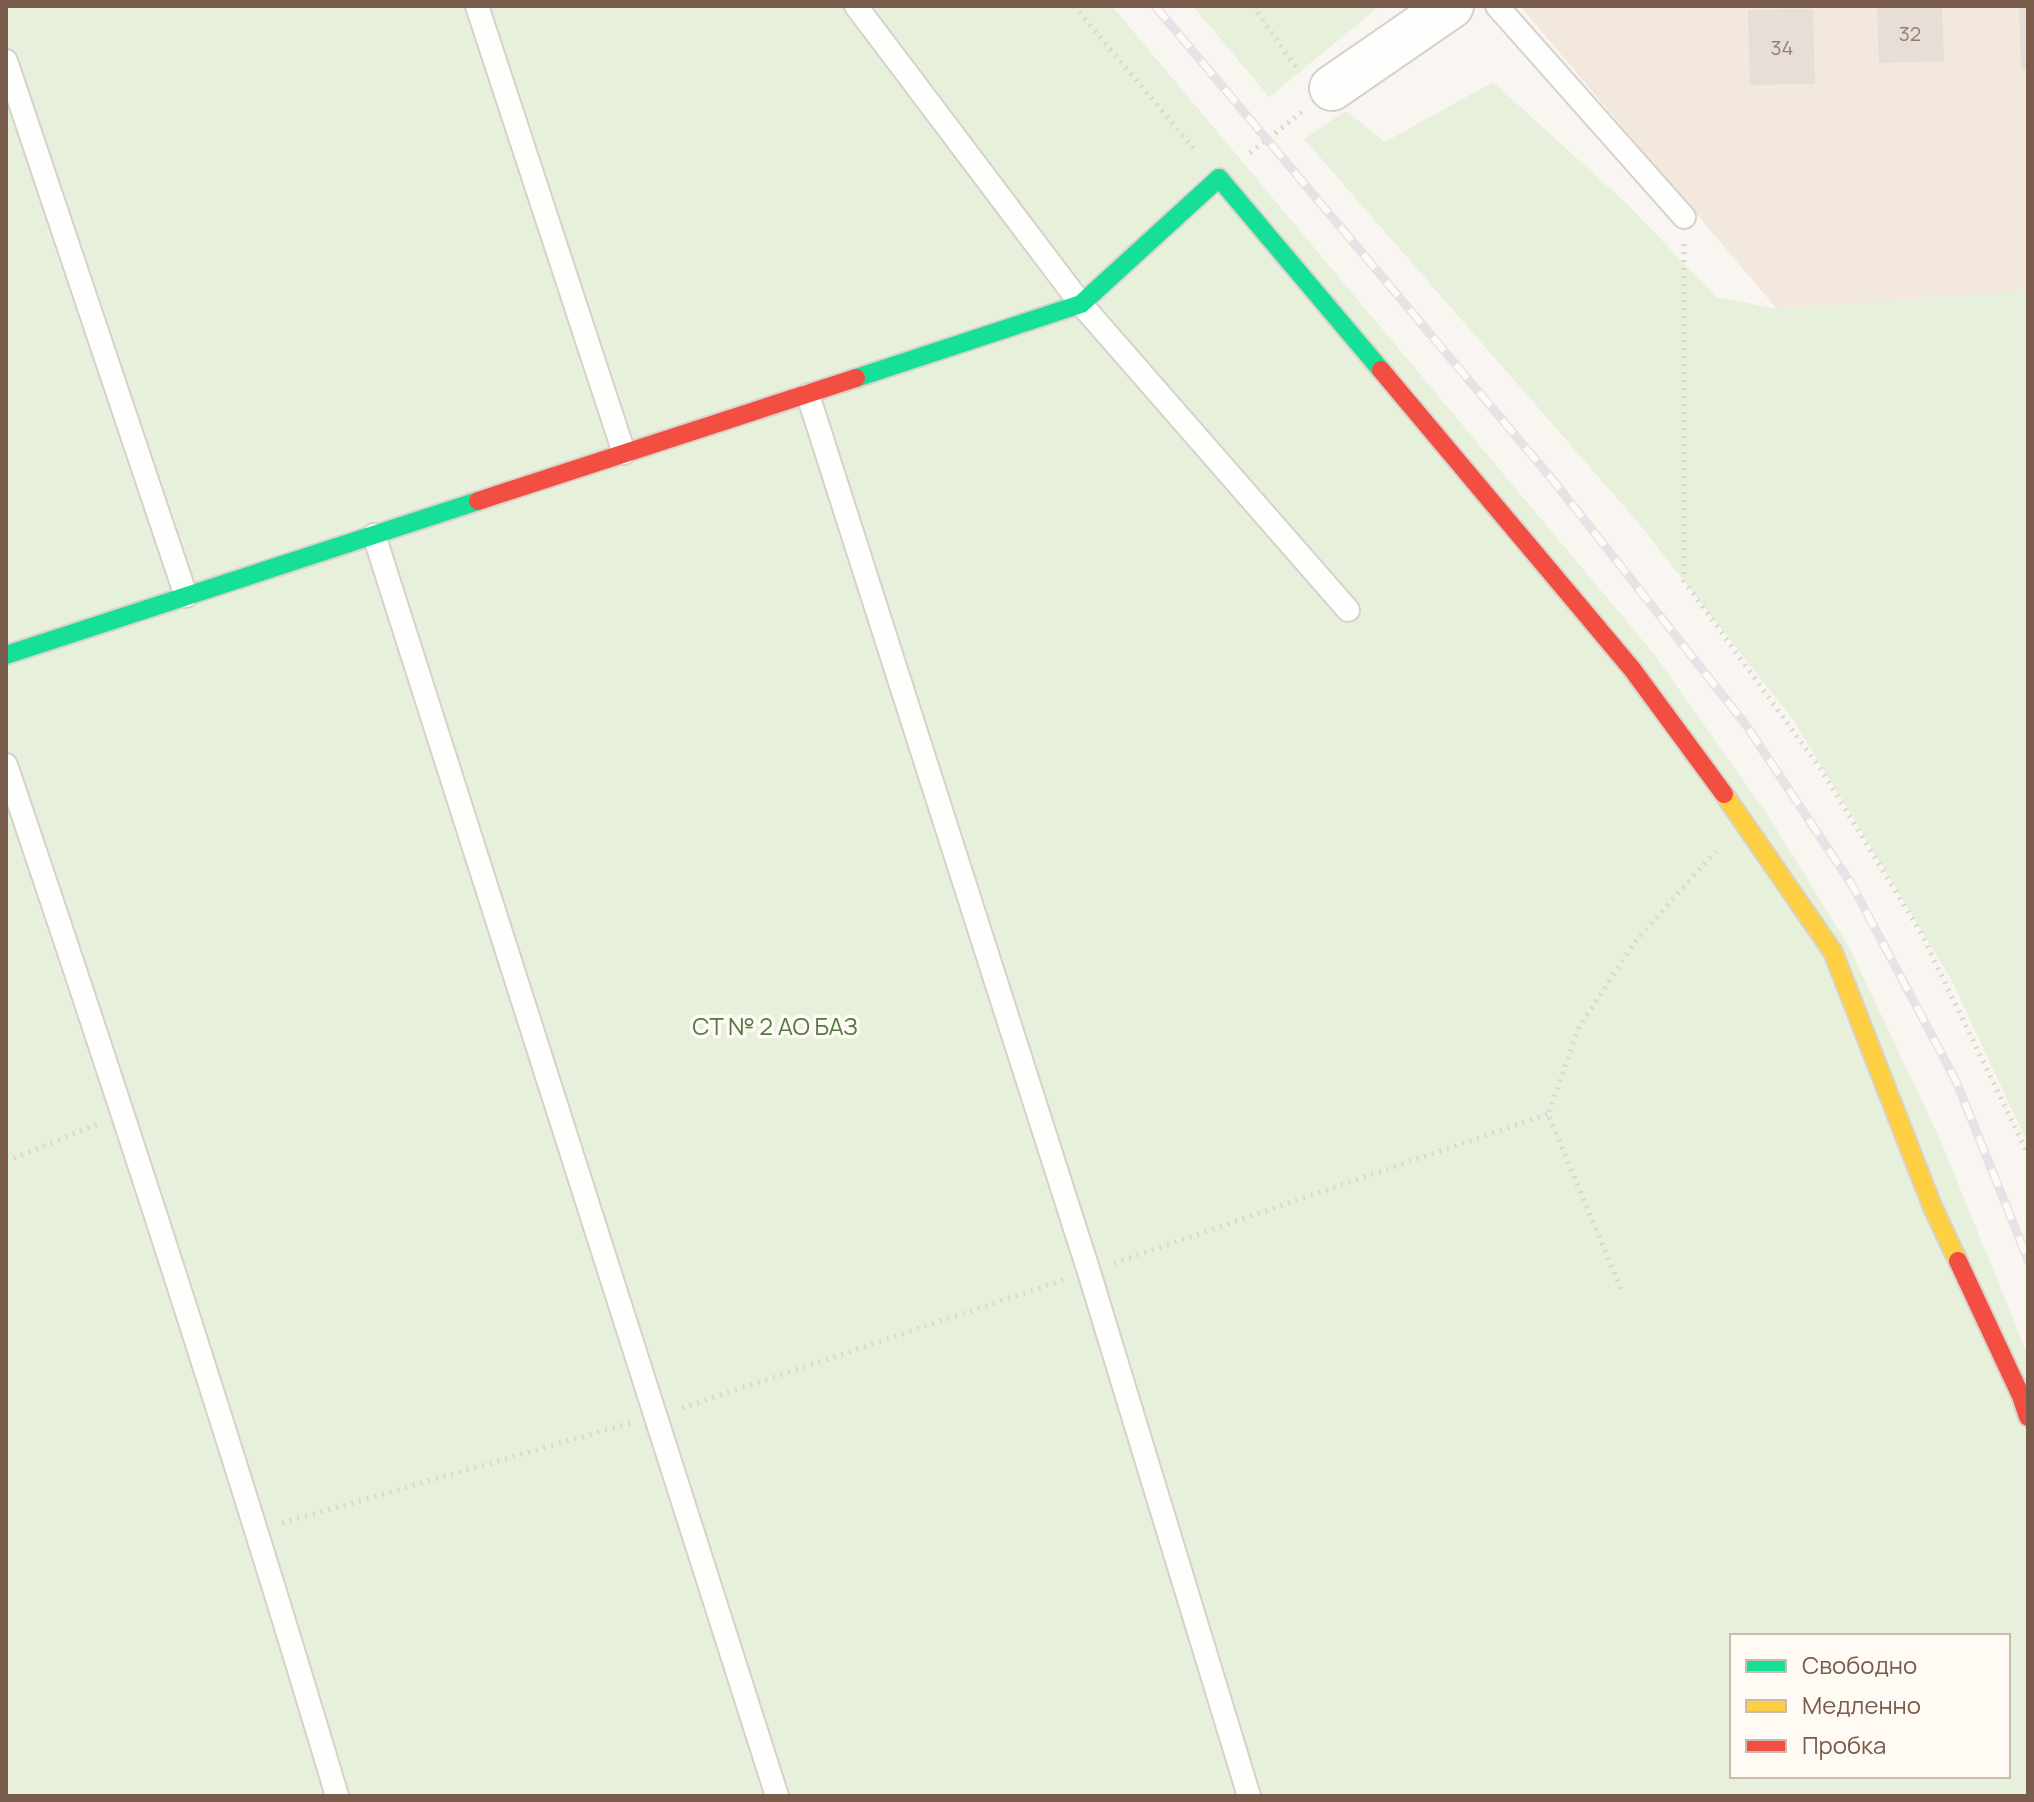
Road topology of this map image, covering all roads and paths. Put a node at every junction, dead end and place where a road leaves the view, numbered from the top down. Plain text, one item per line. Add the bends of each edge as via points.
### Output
1 (477, 6) edge
2 (856, 6) edge
3 (1074, 6) edge
4 (1253, 6) edge
5 (1451, 6) edge
6 (1497, 6) edge
7 (6, 61) edge
8 (1332, 88) junction
9 (1219, 178) junction
10 (1684, 217) joint
11 (1081, 304) junction
12 (808, 395) junction
13 (624, 453) junction
14 (374, 535) junction
15 (186, 596) junction
16 (1348, 610) dead end
17 (6, 655) edge
18 (6, 765) edge
19 (1744, 821) junction
20 (124, 1114) junction
21 (1548, 1114) junction
22 (2028, 1154) edge
23 (6, 1161) edge
24 (1089, 1272) junction
25 (1621, 1289) dead end
26 (657, 1416) junction
27 (2028, 1417) edge
28 (258, 1530) junction
29 (337, 1796) edge
30 (777, 1796) edge
31 (1249, 1796) edge

1 - 13 lane
2 - 11 lane
3 - 9 path
4 - 8 path via 1294,68
5 - 8 street
6 - 10 lane
7 - 15 lane
8 - 9 path
9 - 11 street
9 - 19 street via 1632,669
10 - 22 path via 1684,581 1820,768 1921,933
11 - 12 street
11 - 16 lane
12 - 13 street
12 - 24 lane
13 - 14 street
14 - 15 street
14 - 26 lane
15 - 17 street
18 - 20 lane
19 - 21 path via 1634,943 1579,1027
19 - 27 street via 1833,952 1933,1208
20 - 23 path
20 - 28 lane
21 - 24 path
21 - 25 path
24 - 26 path
24 - 31 lane
26 - 28 path
26 - 30 lane
28 - 29 lane

